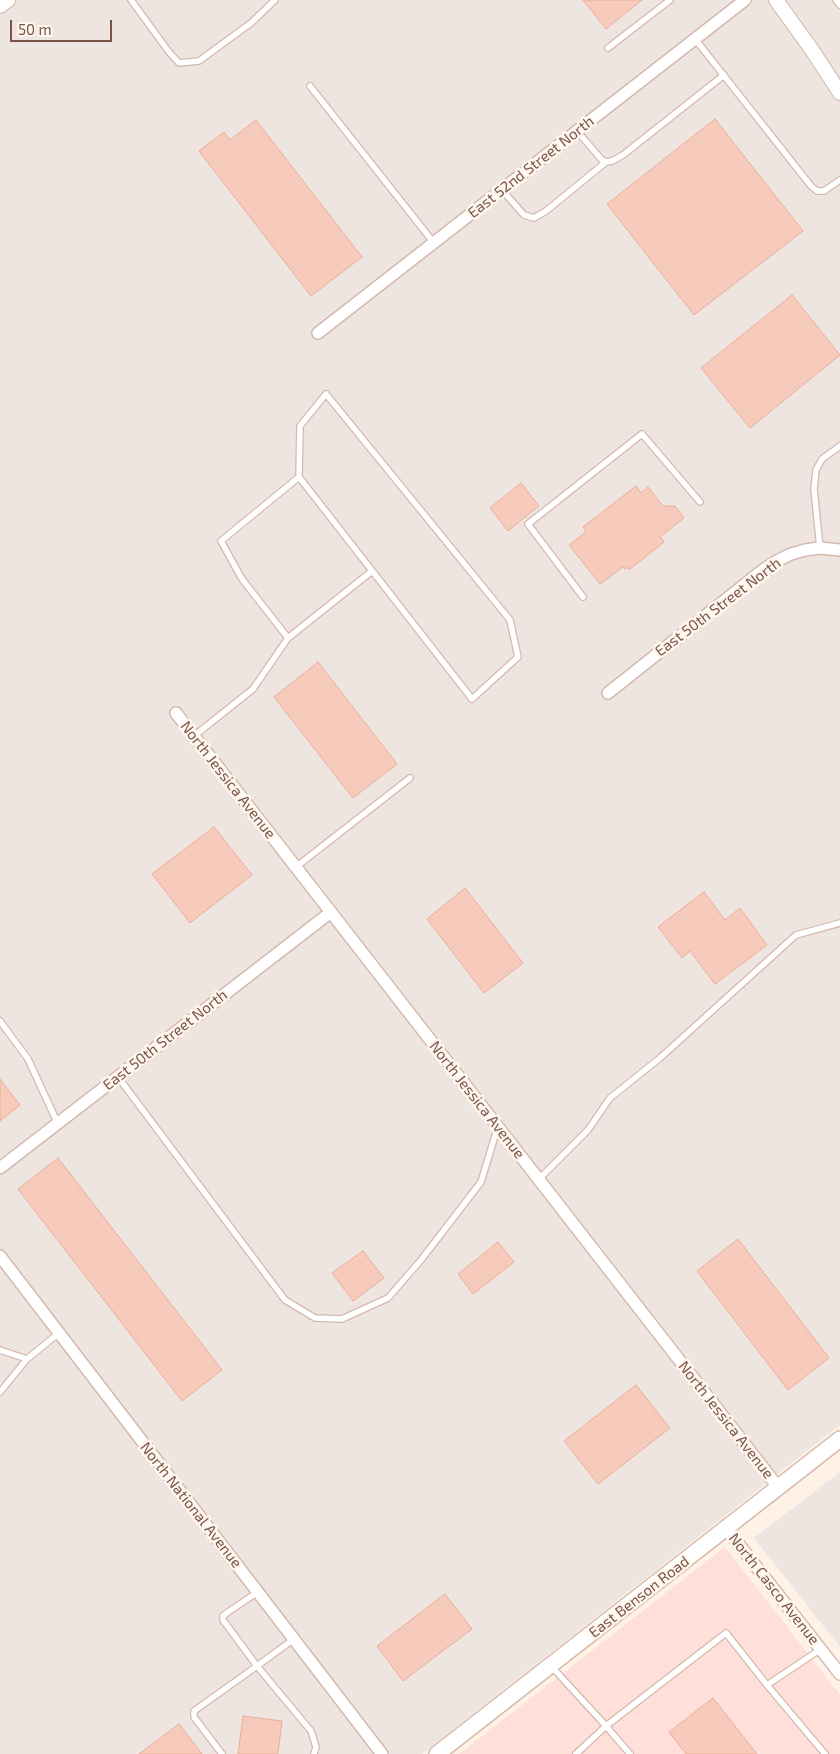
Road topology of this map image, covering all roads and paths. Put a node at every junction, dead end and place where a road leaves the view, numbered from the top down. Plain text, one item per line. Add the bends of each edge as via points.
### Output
1 (8, 0) edge
2 (131, 0) edge
3 (275, 0) edge
4 (670, 0) edge
5 (745, 0) edge
6 (776, 0) edge
7 (836, 0) edge
8 (840, 5) edge
9 (0, 6) edge
10 (695, 39) junction
11 (608, 48) dead end
12 (724, 75) junction
13 (310, 86) dead end
14 (840, 93) edge
15 (578, 131) junction
16 (606, 162) junction
17 (840, 180) edge
18 (502, 190) junction
19 (434, 243) junction
20 (318, 333) dead end
21 (840, 446) edge
22 (299, 477) junction
23 (700, 502) dead end
24 (820, 548) junction
25 (840, 550) edge
26 (372, 571) junction
27 (583, 597) dead end
28 (288, 638) junction
29 (608, 693) dead end
30 (176, 713) dead end
31 (194, 736) junction
32 (410, 778) dead end
33 (296, 867) junction
34 (331, 912) junction
35 (840, 923) edge
36 (0, 1021) edge
37 (118, 1077) junction
38 (58, 1124) junction
39 (498, 1126) junction
40 (0, 1168) edge
41 (539, 1179) junction
42 (0, 1256) edge
43 (59, 1333) junction
44 (0, 1350) edge
45 (27, 1359) junction
46 (0, 1392) edge
47 (840, 1438) edge
48 (778, 1487) junction
49 (726, 1528) junction
50 (258, 1592) junction
51 (294, 1640) junction
52 (821, 1649) junction
53 (551, 1665) junction
54 (257, 1666) junction
55 (840, 1674) edge
56 (767, 1685) junction
57 (606, 1726) junction
58 (222, 1754) edge
59 (314, 1754) edge
60 (382, 1754) edge
61 (437, 1754) edge
62 (576, 1754) edge
63 (630, 1754) edge
64 (825, 1754) edge

1 - 9 street
2 - 3 lane via 179,63 199,61 251,23
4 - 11 lane
5 - 10 street, East 52nd Street North
6 - 14 street
7 - 8 lane
10 - 12 lane
10 - 15 street, East 52nd Street North
12 - 16 lane via 623,155
12 - 17 lane via 811,186 817,191 824,191
13 - 19 lane
15 - 16 lane
15 - 18 street, East 52nd Street North
16 - 18 lane via 534,218 524,215
18 - 19 street, East 52nd Street North
19 - 20 street, East 52nd Street North
21 - 24 lane via 822,459 816,470 814,488
22 - 26 lane
22 - 26 lane via 300,426 326,394 510,620 518,657 472,699
22 - 28 lane via 221,541 242,579
23 - 27 lane via 642,434 528,524
24 - 25 street, East 50th Street North
24 - 29 street, East 50th Street North via 791,554 763,570
26 - 28 lane
28 - 31 lane via 252,689
30 - 31 street, North Jessica Avenue
31 - 33 street, North Jessica Avenue
32 - 33 lane
33 - 34 street, North Jessica Avenue
34 - 37 street, East 50th Street North
34 - 39 street, North Jessica Avenue
35 - 41 lane via 796,935 660,1058 610,1098 588,1130
36 - 38 lane via 28,1059
37 - 38 street, East 50th Street North
37 - 39 lane via 285,1300 315,1318 342,1319 388,1298 481,1182
38 - 40 street, East 50th Street North
39 - 41 street, North Jessica Avenue
41 - 48 street, North Jessica Avenue
42 - 43 street, North National Avenue
43 - 45 lane
43 - 50 street, North National Avenue
44 - 45 lane
45 - 46 lane
47 - 48 main road, East Benson Road
48 - 49 main road, East Benson Road
49 - 52 street, North Casco Avenue
49 - 53 main road, East Benson Road
50 - 51 street, North National Avenue
50 - 54 lane via 223,1616
51 - 54 lane
51 - 60 street, North National Avenue
52 - 55 street, North Casco Avenue
52 - 56 lane
53 - 57 lane
53 - 61 main road, East Benson Road
54 - 58 lane via 194,1711 194,1717
54 - 59 lane via 311,1732 316,1747
56 - 57 lane via 726,1633
56 - 64 lane
57 - 62 lane
57 - 63 lane

